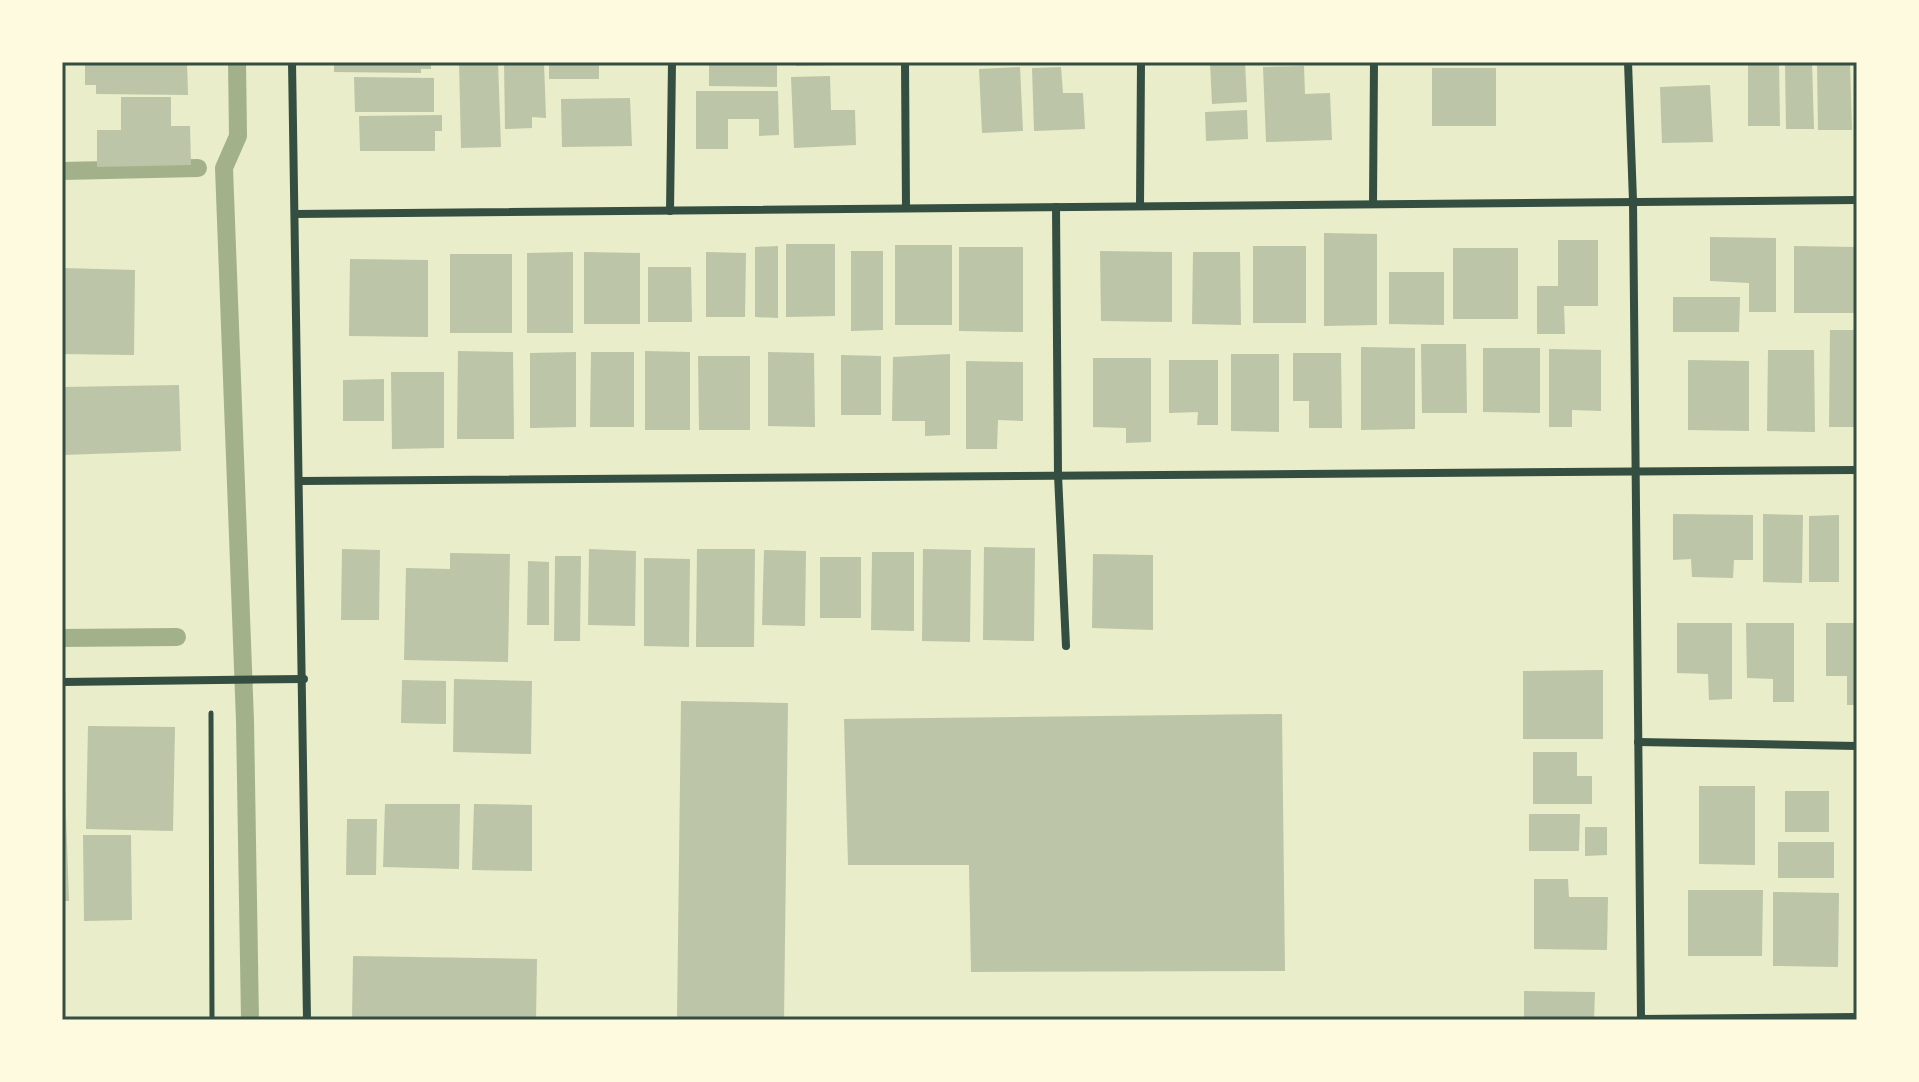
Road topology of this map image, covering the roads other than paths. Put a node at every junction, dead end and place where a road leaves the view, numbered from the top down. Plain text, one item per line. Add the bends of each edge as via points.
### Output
1 (292, 62) edge
2 (672, 62) edge
3 (905, 62) edge
4 (1141, 62) edge
5 (1374, 62) edge
6 (1628, 62) edge
7 (1857, 200) edge
8 (1633, 201) junction
9 (1373, 204) junction
10 (1140, 206) junction
11 (1056, 207) junction
12 (906, 208) junction
13 (670, 211) junction
14 (295, 214) junction
15 (1857, 470) edge
16 (1636, 471) junction
17 (1058, 475) junction
18 (300, 481) junction
19 (1066, 646) dead end
20 (304, 679) junction
21 (62, 682) edge
22 (1638, 742) junction
23 (1857, 746) edge
24 (1857, 1017) edge
25 (307, 1020) edge

1 - 14 street
2 - 13 street
3 - 12 street
4 - 10 street
5 - 9 street
6 - 8 street
7 - 8 street
8 - 9 street
8 - 16 street
9 - 10 street
10 - 11 street
11 - 12 street
11 - 17 street
12 - 13 street
13 - 14 street
14 - 18 street
15 - 16 street
16 - 17 street
16 - 22 street
17 - 18 street
17 - 19 street
18 - 20 street
20 - 21 street
20 - 25 street
22 - 23 street
22 - 24 street via 1641,1019

